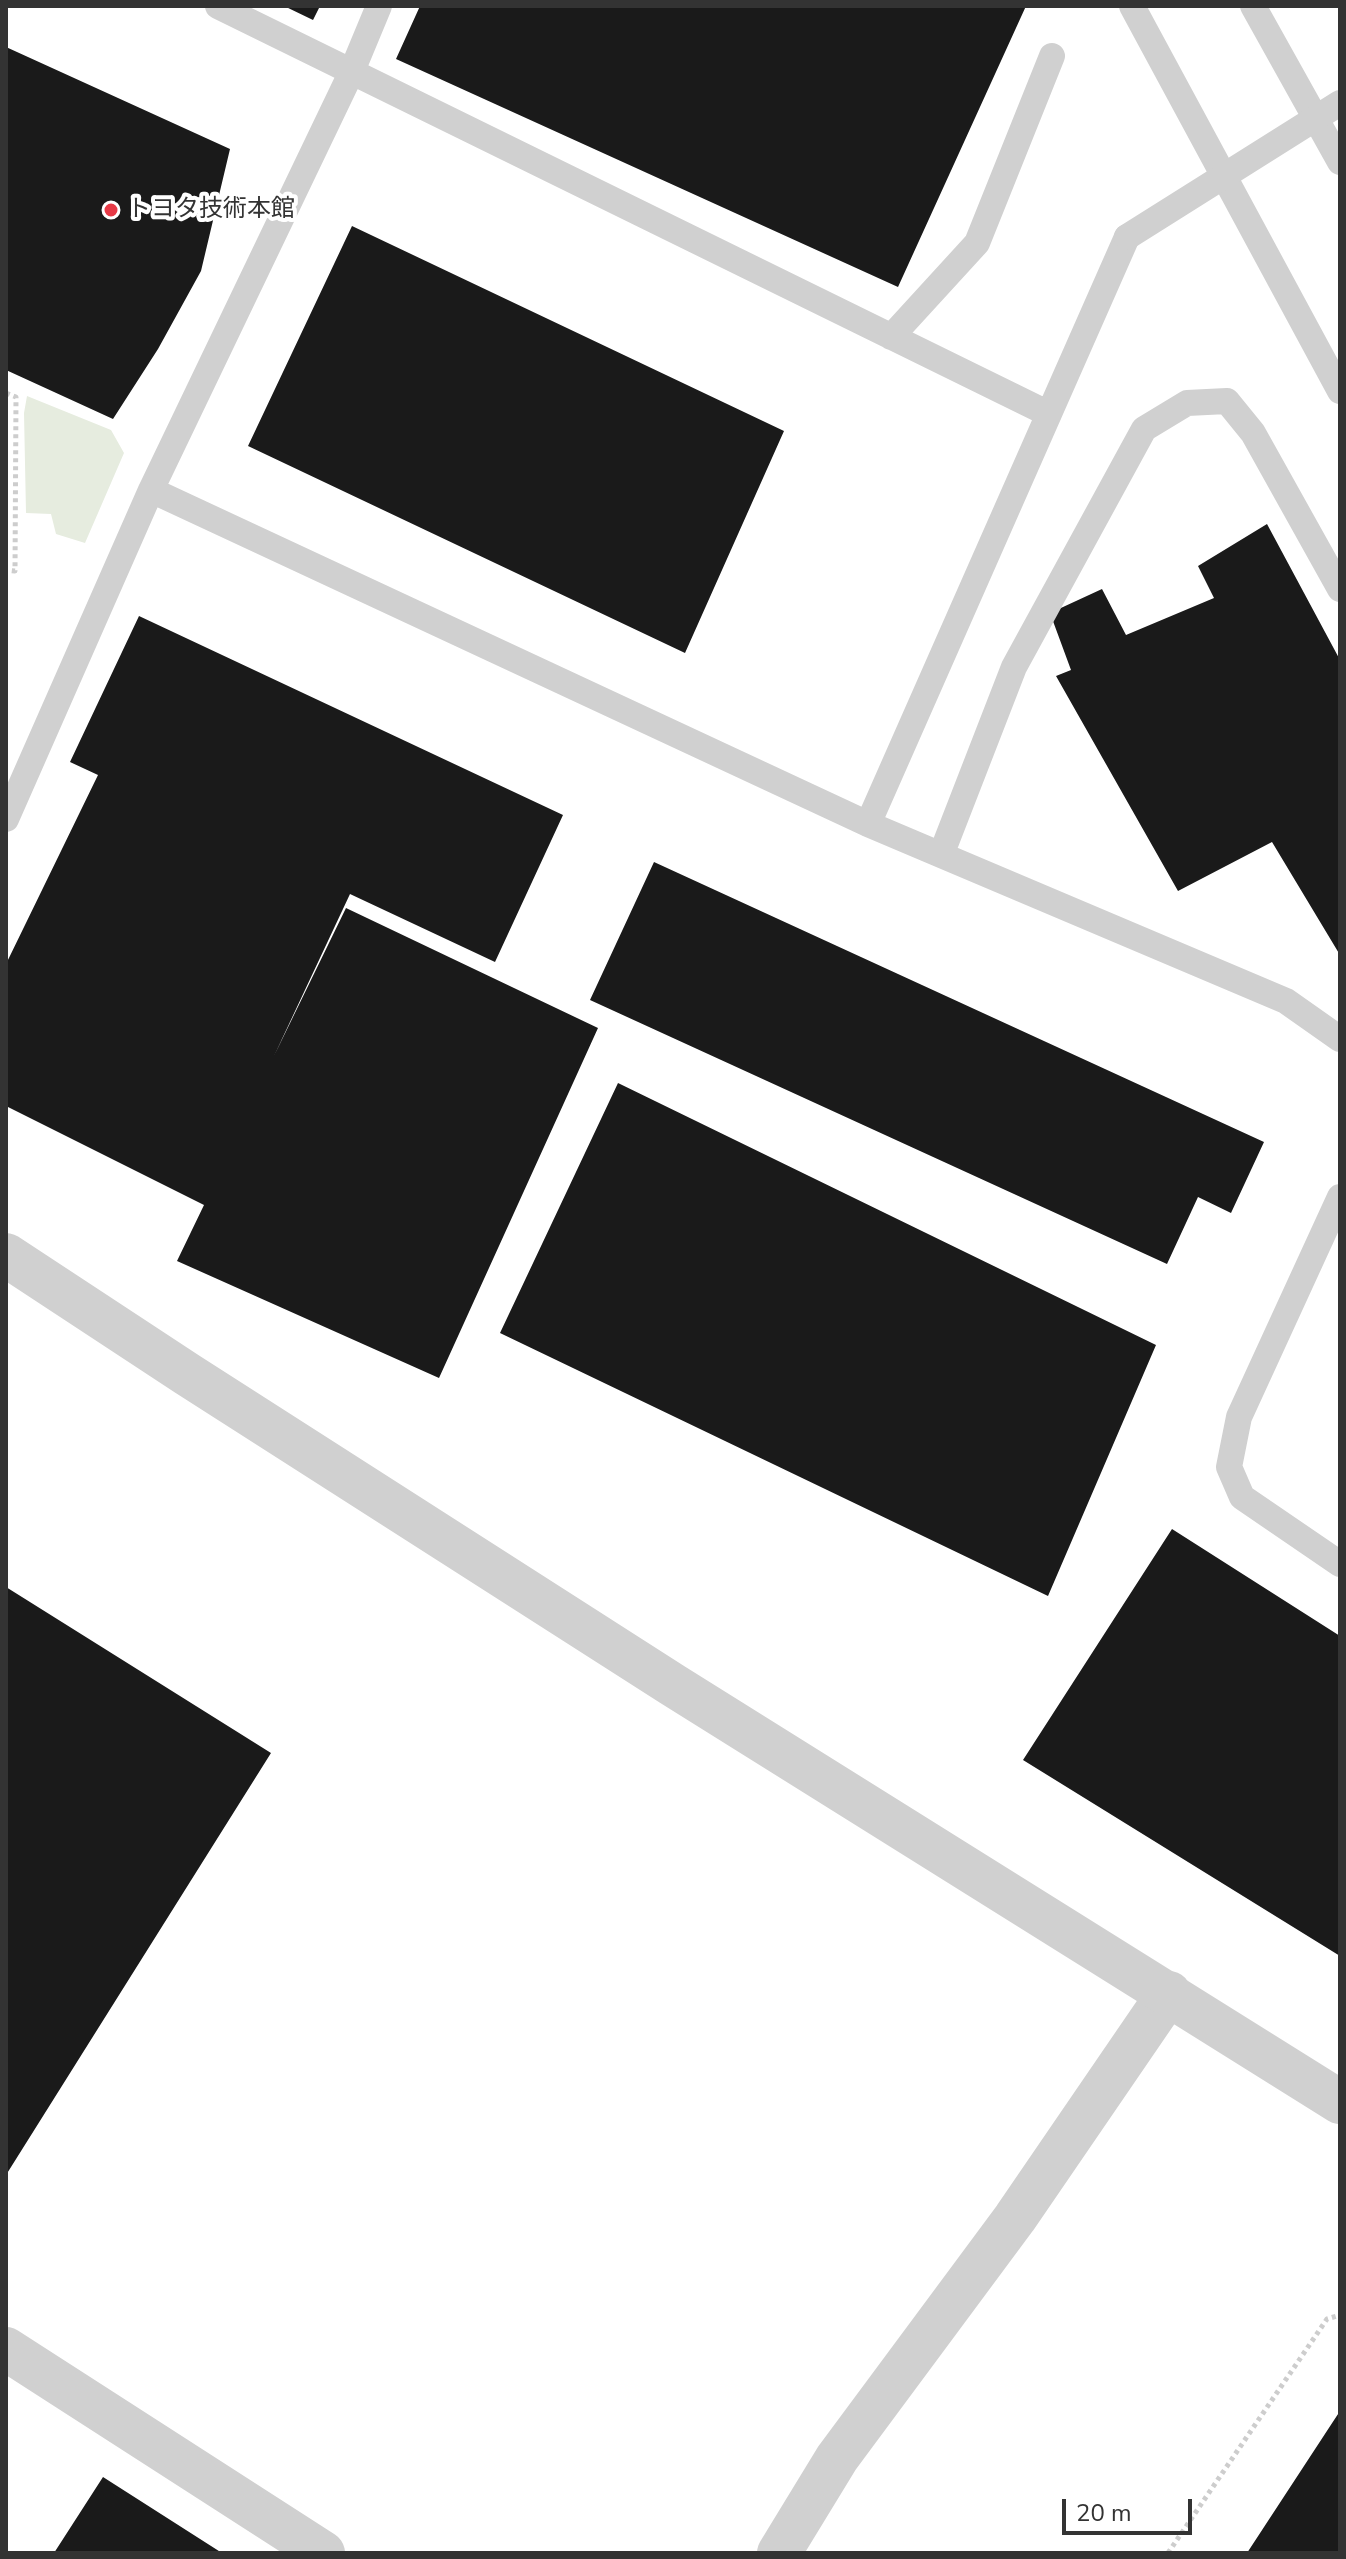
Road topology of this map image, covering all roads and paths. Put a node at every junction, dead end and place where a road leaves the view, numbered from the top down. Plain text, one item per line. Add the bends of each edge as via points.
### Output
1 (218, 6) edge
2 (379, 6) edge
3 (1132, 6) edge
4 (1253, 6) edge
5 (1052, 56) dead end
6 (352, 71) junction
7 (1340, 103) edge
8 (1340, 162) edge
9 (891, 337) junction
10 (1340, 391) edge
11 (6, 393) edge
12 (1049, 414) junction
13 (151, 490) junction
14 (6, 570) edge
15 (1340, 589) edge
16 (6, 819) edge
17 (868, 824) junction
18 (941, 855) junction
19 (1340, 1039) edge
20 (1340, 1197) edge
21 (10, 1267) edge
22 (1340, 1564) edge
23 (1169, 1993) junction
24 (1340, 2102) edge
25 (1340, 2315) edge
26 (6, 2349) edge
27 (323, 2553) edge
28 (779, 2553) edge
29 (1168, 2553) edge

1 - 6 lane
2 - 6 lane
3 - 10 lane
4 - 8 lane
5 - 9 lane via 977,243
6 - 9 lane
6 - 13 lane
7 - 12 lane, bridge via 1127,237
9 - 12 lane
11 - 14 path via 16,397 15,571
12 - 17 lane
13 - 16 lane
13 - 17 lane
15 - 18 lane via 1253,433 1227,401 1187,403 1144,429 1014,667
17 - 18 lane
18 - 19 lane via 1286,1001
20 - 22 lane via 1239,1417 1229,1467 1242,1497
21 - 23 street
23 - 24 street
23 - 28 street via 1015,2218 837,2458
25 - 29 path via 1327,2319
26 - 27 street

